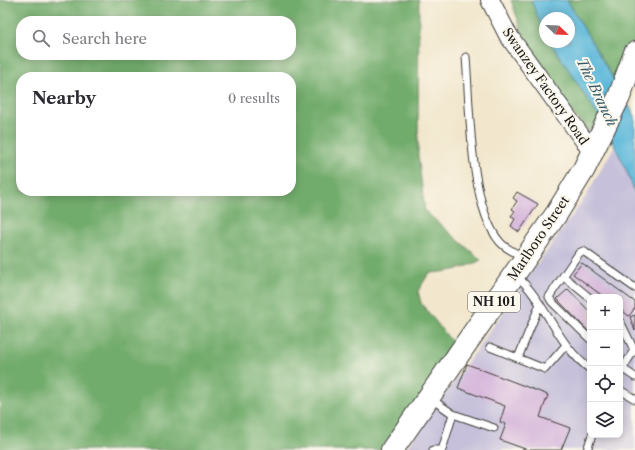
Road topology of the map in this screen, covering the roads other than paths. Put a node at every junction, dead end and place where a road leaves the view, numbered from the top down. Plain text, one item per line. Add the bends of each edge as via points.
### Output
1 (490, 0) edge
2 (635, 53) edge
3 (466, 57) dead end
4 (592, 150) junction
5 (519, 266) junction
6 (563, 276) junction
7 (635, 288) edge
8 (587, 296) edge
9 (540, 304) junction
10 (623, 327) edge
11 (587, 336) edge
12 (566, 345) junction
13 (490, 347) dead end
14 (518, 358) junction
15 (587, 367) edge
16 (623, 367) edge
17 (623, 371) edge
18 (635, 377) edge
19 (623, 392) edge
20 (428, 397) junction
21 (635, 399) edge
22 (452, 414) junction
23 (494, 428) dead end
24 (591, 438) edge
25 (392, 450) edge
26 (433, 450) edge
27 (438, 450) edge
28 (442, 450) edge
29 (586, 450) edge

1 - 4 street, Swanzey Factory Road via 508,35
2 - 4 highway, Marlboro Street / NH 101 via 619,96
3 - 5 lane via 476,182 490,225
4 - 5 highway, Marlboro Street / NH 101 via 584,169 557,213
5 - 9 lane
5 - 20 highway, Marlboro Street / NH 101
6 - 7 lane via 582,251
6 - 8 lane
6 - 11 lane via 550,299
9 - 12 lane
9 - 14 lane
10 - 16 lane via 634,350
12 - 14 lane via 545,369
12 - 15 lane via 574,357
13 - 14 lane
17 - 18 lane
19 - 21 lane
20 - 22 lane
20 - 25 highway, Marlboro Street / NH 101
22 - 23 lane
22 - 28 lane
24 - 29 lane
26 - 27 lane

